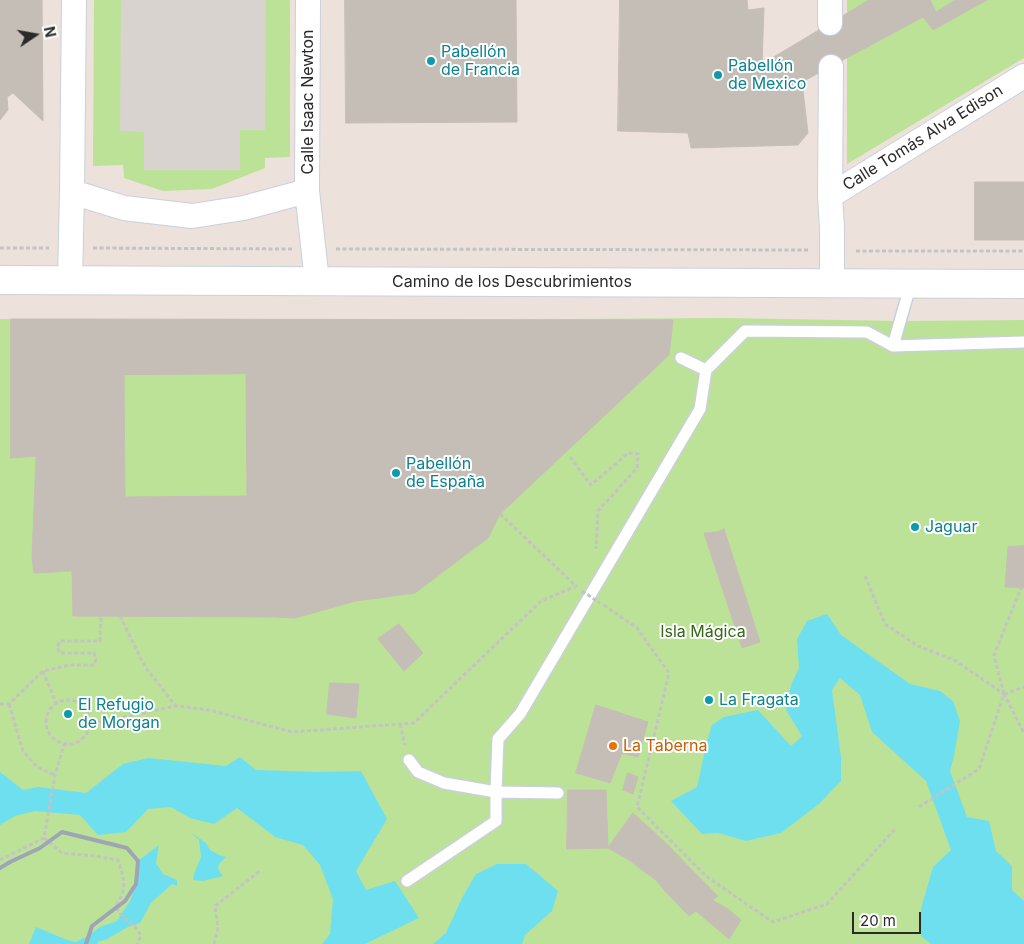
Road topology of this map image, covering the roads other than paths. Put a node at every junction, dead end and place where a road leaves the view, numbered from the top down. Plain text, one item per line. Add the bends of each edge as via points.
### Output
1 (74, 0) edge
2 (308, 0) edge
3 (830, 0) edge
4 (830, 23) tunnel mouth
5 (831, 67) tunnel mouth
6 (1024, 76) edge
7 (307, 191) junction
8 (72, 192) junction
9 (830, 196) junction
10 (0, 280) edge
11 (70, 280) junction
12 (317, 281) junction
13 (832, 283) junction
14 (911, 283) junction
15 (1024, 284) edge
16 (1024, 342) edge
17 (893, 346) junction
18 (681, 358) dead end
19 (706, 370) junction
20 (409, 760) dead end
21 (496, 792) junction
22 (558, 794) dead end
23 (407, 881) dead end

1 - 8 street
2 - 7 street, Calle Isaac Newton
3 - 4 street
5 - 9 street, Calle Tomás Alva Edison
6 - 9 street, Calle Tomás Alva Edison
7 - 8 street, Calle Isaac Newton via 244,208 192,216 124,208
7 - 12 street
8 - 11 street
9 - 13 street
10 - 11 street, Camino de los Descubrimientos
11 - 12 street, Camino de los Descubrimientos
12 - 13 street, Camino de los Descubrimientos
13 - 14 street, Camino de los Descubrimientos
14 - 15 street, Camino de los Descubrimientos
14 - 17 lane
16 - 17 lane
17 - 19 lane via 866,332 745,331
18 - 19 lane
19 - 21 lane via 700,409 520,714 498,739
20 - 21 lane via 418,772 444,783
21 - 22 lane
21 - 23 lane via 496,821

